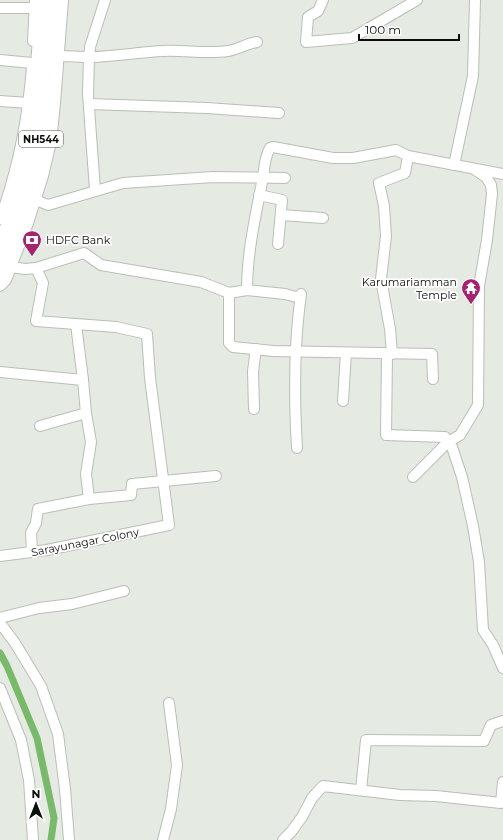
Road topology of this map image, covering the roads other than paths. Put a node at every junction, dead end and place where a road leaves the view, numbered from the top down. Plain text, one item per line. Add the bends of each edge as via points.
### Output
1 (55, 0) edge
2 (63, 0) edge
3 (105, 0) edge
4 (323, 0) edge
5 (417, 0) edge
6 (474, 0) edge
7 (38, 3) edge
8 (0, 8) edge
9 (257, 42) dead end
10 (59, 56) junction
11 (89, 57) junction
12 (0, 60) edge
13 (32, 63) junction
14 (0, 101) edge
15 (28, 103) junction
16 (89, 104) junction
17 (279, 113) dead end
18 (408, 156) junction
19 (454, 165) junction
20 (474, 169) junction
21 (503, 174) edge
22 (262, 177) junction
23 (285, 178) dead end
24 (95, 190) junction
25 (259, 195) junction
26 (3, 200) edge
27 (36, 200) junction
28 (281, 215) junction
29 (323, 218) dead end
30 (5, 220) edge
31 (278, 244) dead end
32 (0, 245) edge
33 (40, 267) junction
34 (6, 270) edge
35 (0, 286) edge
36 (247, 290) junction
37 (229, 292) junction
38 (76, 324) junction
39 (256, 349) junction
40 (296, 352) junction
41 (346, 353) junction
42 (389, 354) junction
43 (0, 372) edge
44 (433, 379) dead end
45 (83, 380) junction
46 (343, 401) dead end
47 (254, 409) dead end
48 (86, 413) junction
49 (40, 426) dead end
50 (448, 442) junction
51 (297, 448) dead end
52 (216, 476) dead end
53 (413, 477) dead end
54 (163, 481) junction
55 (89, 499) junction
56 (32, 552) junction
57 (0, 556) edge
58 (124, 591) dead end
59 (0, 618) edge
60 (0, 623) edge
61 (503, 668) edge
62 (0, 688) edge
63 (169, 703) dead end
64 (503, 721) edge
65 (503, 782) edge
66 (361, 790) junction
67 (502, 803) edge
68 (33, 840) edge
69 (69, 840) edge
70 (164, 840) edge
71 (283, 840) edge

1 - 34 highway, NH544 via 43,133 30,191
2 - 10 street
3 - 11 street
4 - 5 street via 318,11 308,18 306,42 352,38
6 - 19 street via 474,76
7 - 8 street
7 - 13 street
7 - 30 highway, NH544 via 38,87 34,124 26,168
9 - 11 street via 226,51 148,51
10 - 11 street
10 - 27 street via 51,142
11 - 16 street
12 - 13 street
13 - 15 street
14 - 15 street
15 - 26 street via 20,150
16 - 17 street
16 - 24 street
18 - 19 street
18 - 22 street via 396,150 353,158 333,158 270,148
18 - 42 street via 405,173 379,183 386,236 381,279 390,328
19 - 20 street
20 - 21 street
20 - 50 street via 486,177 491,185 492,194 479,286 478,404 460,435
22 - 23 street
22 - 24 street via 123,182
22 - 25 street
24 - 27 street via 48,206
25 - 28 street via 282,200
25 - 36 street
26 - 30 street
27 - 34 street
28 - 29 street
28 - 31 street
30 - 32 highway, NH544
33 - 34 street
33 - 37 street via 84,253 101,265 201,282
33 - 38 street via 43,283 36,321
34 - 35 street via 6,280
36 - 37 street
36 - 40 street via 301,296
37 - 39 street via 229,343 233,347
38 - 45 street
38 - 54 street via 116,327 147,334
39 - 40 street
39 - 47 street via 253,371
40 - 41 street
40 - 51 street
41 - 42 street
41 - 46 street
42 - 44 street via 432,354
42 - 50 street via 386,435 445,437
43 - 45 street
45 - 48 street
48 - 49 street
48 - 55 street via 91,442 86,474
50 - 53 street
50 - 61 street via 462,477 473,526 479,562 483,630 494,645
52 - 54 street
54 - 55 street via 132,484 131,495
54 - 56 street, Sarayunagar Colony via 169,526
55 - 56 street via 38,509 31,533
56 - 57 street, Sarayunagar Colony
58 - 59 street
60 - 69 street via 41,686 58,734
62 - 68 street via 20,740 29,780
63 - 70 street via 177,765
64 - 66 street via 491,725 484,741 366,740
65 - 67 street
66 - 67 street
66 - 71 street via 323,786

